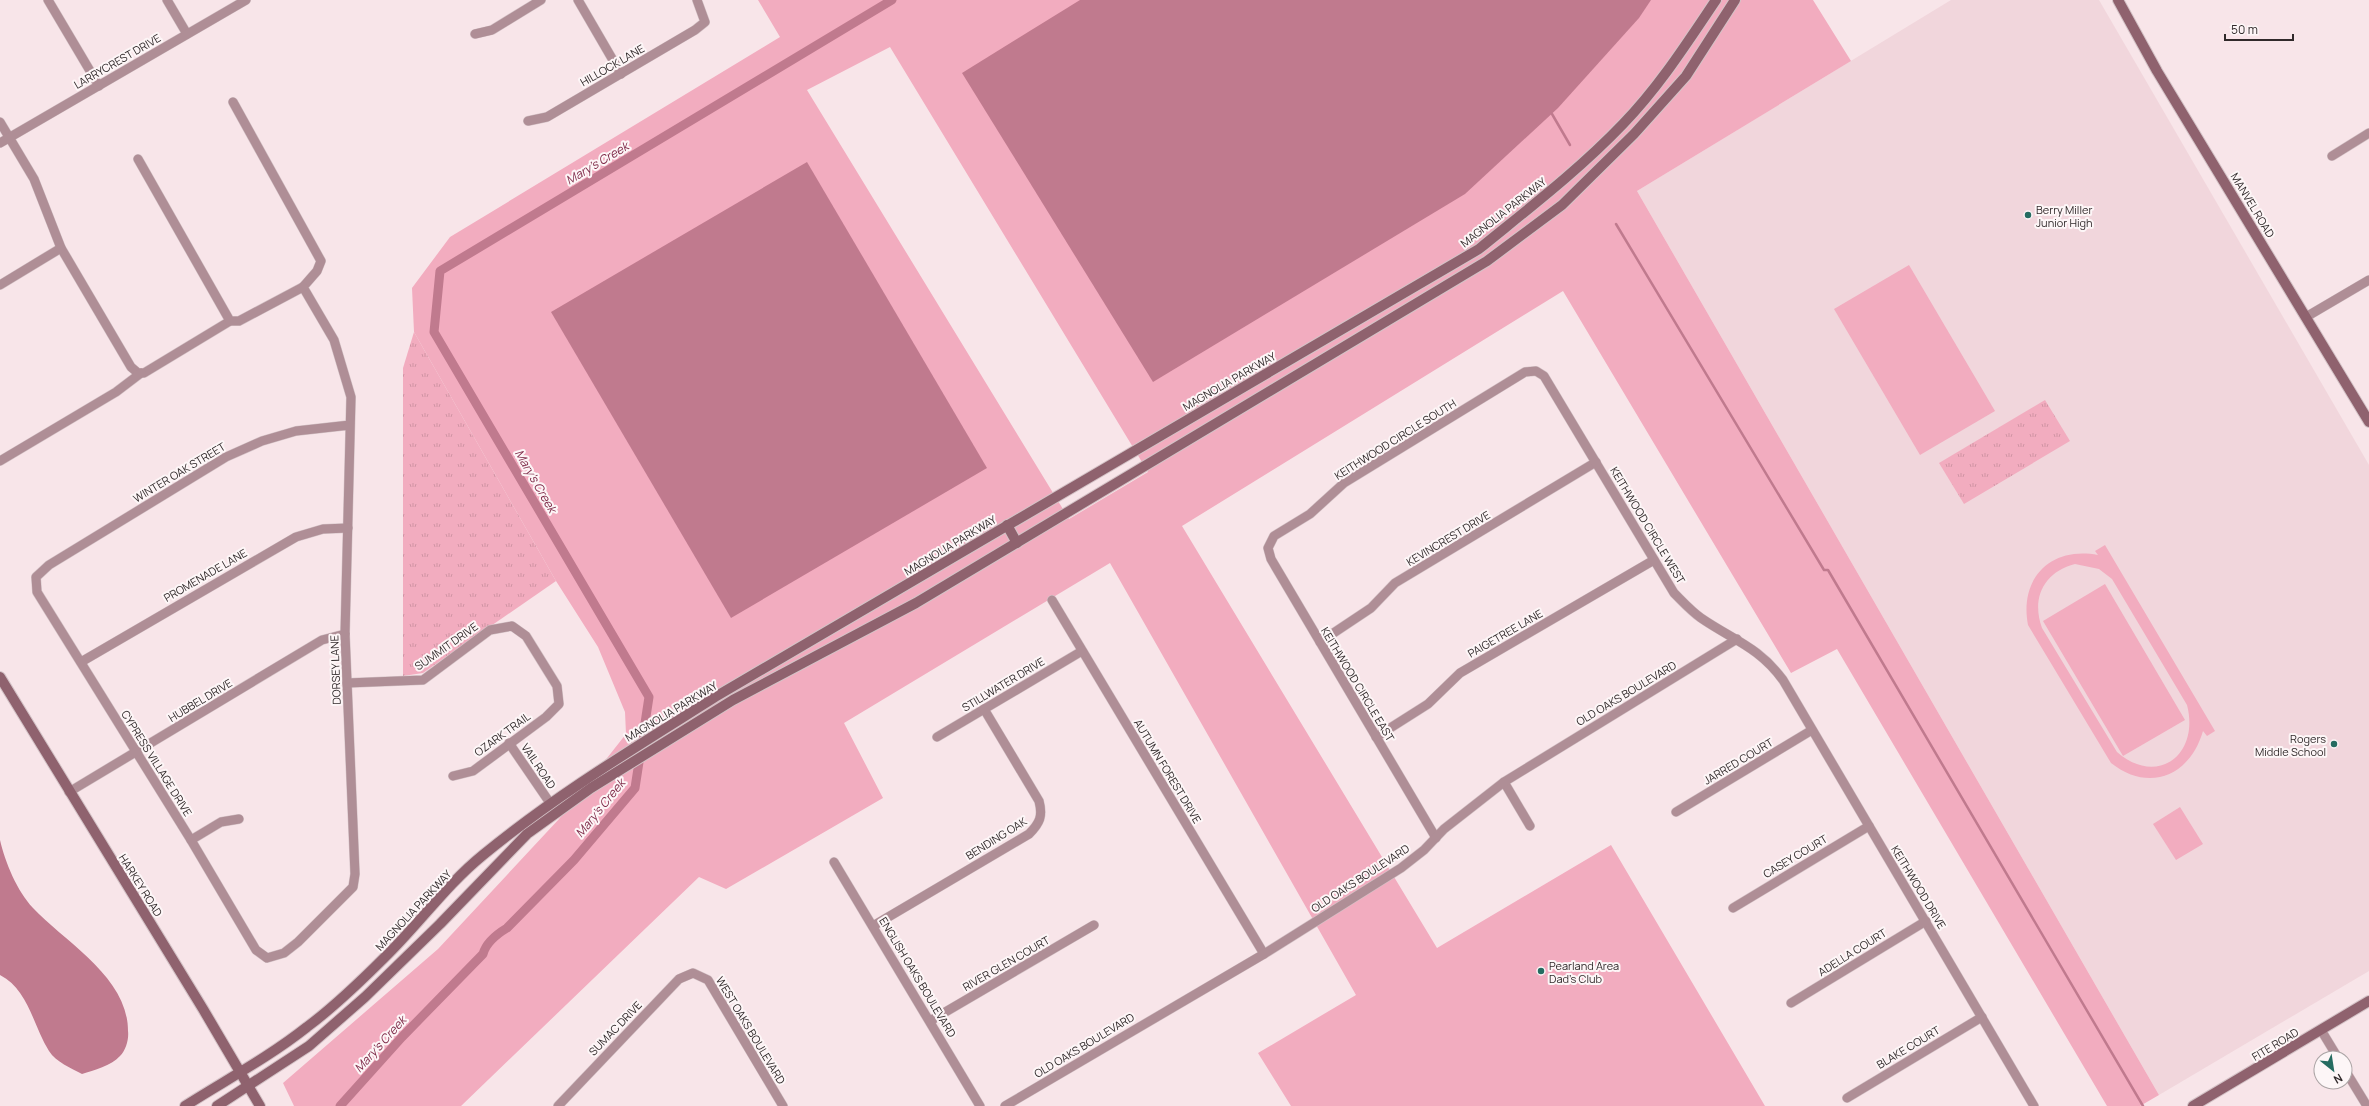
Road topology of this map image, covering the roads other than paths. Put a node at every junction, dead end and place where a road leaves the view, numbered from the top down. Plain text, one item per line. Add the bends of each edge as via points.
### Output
1 (48, 0) edge
2 (167, 0) edge
3 (246, 0) edge
4 (541, 0) edge
5 (578, 0) edge
6 (697, 0) edge
7 (1716, 0) edge
8 (1735, 0) edge
9 (2118, 0) edge
10 (187, 34) junction
11 (475, 34) dead end
12 (621, 74) junction
13 (99, 86) junction
14 (233, 102) dead end
15 (1639, 105) junction
16 (1651, 116) junction
17 (0, 122) edge
18 (528, 122) dead end
19 (2369, 133) edge
20 (9, 138) junction
21 (0, 143) edge
22 (2332, 156) dead end
23 (138, 158) dead end
24 (1492, 238) junction
25 (61, 248) junction
26 (1502, 250) junction
27 (2369, 280) edge
28 (0, 285) edge
29 (303, 287) junction
30 (2306, 317) junction
31 (230, 321) junction
32 (1539, 372) joint
33 (141, 373) junction
34 (2369, 422) edge
35 (350, 425) junction
36 (1153, 440) junction
37 (1162, 456) junction
38 (0, 461) edge
39 (1596, 462) junction
40 (1007, 525) junction
41 (348, 528) junction
42 (1271, 540) joint
43 (1017, 543) junction
44 (1654, 560) junction
45 (36, 577) joint
46 (1052, 600) dead end
47 (346, 634) junction
48 (1737, 639) junction
49 (1320, 642) junction
50 (1082, 651) junction
51 (81, 662) junction
52 (0, 677) edge
53 (1783, 680) joint
54 (347, 683) junction
55 (559, 704) joint
56 (984, 709) junction
57 (1812, 730) junction
58 (937, 737) dead end
59 (1376, 737) junction
60 (509, 743) junction
61 (136, 752) junction
62 (454, 776) dead end
63 (1504, 782) junction
64 (69, 792) junction
65 (550, 803) junction
66 (1676, 812) dead end
67 (239, 819) dead end
68 (1530, 826) dead end
69 (1869, 826) junction
70 (1436, 838) junction
71 (191, 840) junction
72 (834, 862) dead end
73 (1733, 908) dead end
74 (1926, 921) junction
75 (1094, 925) dead end
76 (873, 926) junction
77 (1264, 954) junction
78 (267, 958) joint
79 (693, 973) joint
80 (2369, 1001) edge
81 (1791, 1003) dead end
82 (1982, 1017) junction
83 (930, 1021) junction
84 (2321, 1030) junction
85 (2333, 1050) edge
86 (240, 1071) junction
87 (2353, 1083) edge
88 (248, 1086) junction
89 (1847, 1098) dead end
90 (185, 1106) edge
91 (217, 1106) edge
92 (260, 1106) edge
93 (558, 1106) edge
94 (783, 1106) edge
95 (980, 1106) edge
96 (1005, 1106) edge
97 (2034, 1106) edge
98 (2193, 1106) edge
99 (2367, 1106) edge

1 - 13 street
2 - 10 street
3 - 10 street, LARRYCREST DRIVE
4 - 11 street via 492,30
5 - 12 street
6 - 12 street, HILLOCK LANE via 705,22
7 - 15 street, MAGNOLIA PARKWAY via 1673,64
8 - 16 street via 1686,76
9 - 30 street, MANVEL ROAD via 2157,70
10 - 13 street, LARRYCREST DRIVE
12 - 18 street, HILLOCK LANE via 547,117
13 - 20 street, LARRYCREST DRIVE
14 - 29 street via 321,260 317,271
15 - 16 street
15 - 24 street, MAGNOLIA PARKWAY via 1624,124 1551,191
16 - 26 street via 1562,205
17 - 20 street
19 - 22 street
20 - 21 street, LARRYCREST DRIVE
20 - 25 street via 34,179
23 - 31 street
24 - 26 street
24 - 36 street, MAGNOLIA PARKWAY via 1479,249
25 - 28 street
25 - 33 street via 131,367
26 - 37 street
27 - 30 street
29 - 31 street via 239,321
29 - 35 street, DORSEY LANE via 334,340 351,398
30 - 34 street, MANVEL ROAD
31 - 33 street
32 - 39 street, KEITHWOOD CIRCLE WEST via 1544,376
32 - 42 street, KEITHWOOD CIRCLE SOUTH via 1524,372 1344,483 1310,514
33 - 38 street via 116,392
35 - 41 street, DORSEY LANE
35 - 45 street, WINTER OAK STREET via 296,431 262,441 226,457 49,565
36 - 37 street
36 - 40 street, MAGNOLIA PARKWAY
37 - 43 street
39 - 44 street, KEITHWOOD CIRCLE WEST
39 - 49 street, KEVINCREST DRIVE via 1395,583 1371,608
40 - 43 street
40 - 65 street, MAGNOLIA PARKWAY via 695,710 600,768
41 - 47 street, DORSEY LANE
41 - 51 street, PROMENADE LANE via 323,528 296,537
42 - 49 street, KEITHWOOD CIRCLE EAST via 1268,548 1271,560
43 - 88 street via 916,603 733,700 608,777 527,834 365,997 309,1046
44 - 48 street, KEITHWOOD CIRCLE WEST via 1674,593 1686,606 1700,618
44 - 59 street, PAIGETREE LANE via 1460,673 1428,704
45 - 51 street, CYPRESS VILLAGE DRIVE via 37,592
46 - 50 street, AUTUMN FOREST DRIVE
47 - 54 street, DORSEY LANE
47 - 61 street, HUBBEL DRIVE via 322,640
48 - 53 street, KEITHWOOD CIRCLE WEST via 1764,657
48 - 63 street, OLD OAKS BOULEVARD
49 - 59 street, KEITHWOOD CIRCLE EAST
50 - 56 street, STILLWATER DRIVE
50 - 77 street, AUTUMN FOREST DRIVE
51 - 61 street, CYPRESS VILLAGE DRIVE
52 - 64 street, HARKEY ROAD
53 - 57 street, KEITHWOOD DRIVE
54 - 55 street, SUMMIT DRIVE via 423,680 490,630 512,626 526,636 557,686
54 - 78 street, DORSEY LANE via 355,874 353,887 284,954
55 - 60 street, OZARK TRAIL via 546,717
56 - 58 street, STILLWATER DRIVE
56 - 76 street, BENDING OAK via 1040,801 1042,813 1039,824 1029,834
57 - 66 street, JARRED COURT
57 - 69 street, KEITHWOOD DRIVE
59 - 70 street, KEITHWOOD CIRCLE EAST
60 - 62 street, OZARK TRAIL via 472,771
60 - 65 street, VAIL ROAD
61 - 64 street, HUBBEL DRIVE
61 - 71 street, CYPRESS VILLAGE DRIVE
63 - 68 street
63 - 70 street, OLD OAKS BOULEVARD
64 - 86 street, HARKEY ROAD
65 - 86 street, MAGNOLIA PARKWAY via 482,856 440,897 386,957 309,1026 273,1052
67 - 71 street via 221,822
69 - 73 street, CASEY COURT
69 - 74 street, KEITHWOOD DRIVE
70 - 77 street, OLD OAKS BOULEVARD via 1401,868
71 - 78 street, CYPRESS VILLAGE DRIVE via 256,950
72 - 76 street, ENGLISH OAKS BOULEVARD
74 - 81 street, ADELLA COURT
74 - 82 street, KEITHWOOD DRIVE
75 - 83 street, RIVER GLEN COURT
76 - 83 street, ENGLISH OAKS BOULEVARD
77 - 96 street, OLD OAKS BOULEVARD
79 - 93 street, SUMAC DRIVE via 679,979
79 - 94 street, WEST OAKS BOULEVARD via 708,980
80 - 84 street, FITE ROAD
82 - 89 street, BLAKE COURT
82 - 97 street, KEITHWOOD DRIVE
83 - 95 street, ENGLISH OAKS BOULEVARD
84 - 85 street
84 - 98 street, FITE ROAD
86 - 88 street, HARKEY ROAD
86 - 90 street, MAGNOLIA PARKWAY
87 - 99 street
88 - 91 street
88 - 92 street, HARKEY ROAD

